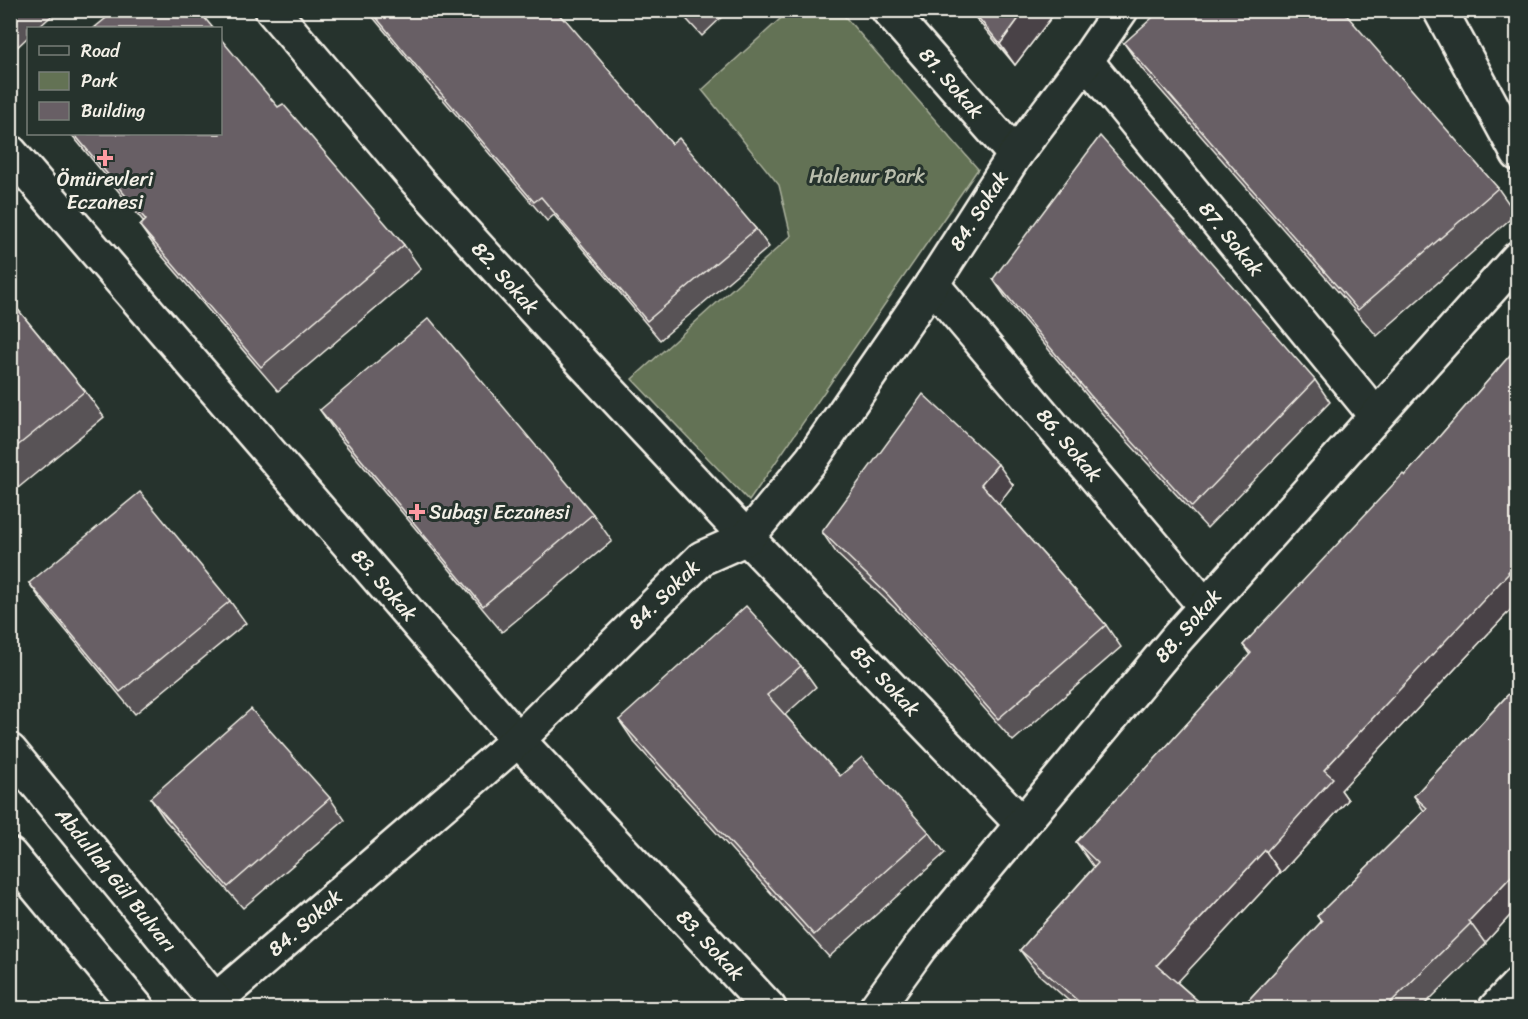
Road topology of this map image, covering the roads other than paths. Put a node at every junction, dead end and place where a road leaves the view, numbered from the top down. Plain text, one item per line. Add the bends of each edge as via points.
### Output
1 (272, 10) edge
2 (888, 10) edge
3 (1121, 10) edge
4 (1440, 10) edge
5 (1086, 61) junction
6 (10, 152) edge
7 (1518, 154) edge
8 (1014, 155) junction
9 (1518, 258) edge
10 (932, 284) junction
11 (1376, 416) junction
12 (747, 538) junction
13 (1205, 606) junction
14 (518, 740) junction
15 (10, 751) edge
16 (1022, 824) junction
17 (16, 874) edge
18 (1518, 985) edge
19 (218, 1005) edge
20 (137, 1008) edge
21 (770, 1008) edge
22 (876, 1008) edge
23 (1496, 1008) edge

1 - 12 street, 82. Sokak via 417,181
2 - 8 street, 81. Sokak
3 - 5 street, 84. Sokak
4 - 7 street
5 - 8 street, 84. Sokak
5 - 11 street, 87. Sokak
6 - 14 street, 83. Sokak
8 - 10 street, 84. Sokak
9 - 11 street, 88. Sokak
10 - 12 street, 84. Sokak via 812,459
10 - 13 street, 86. Sokak
11 - 13 street, 88. Sokak
12 - 14 street, 84. Sokak via 702,558
12 - 16 street, 85. Sokak
13 - 16 street, 88. Sokak
14 - 19 street, 84. Sokak
14 - 21 street, 83. Sokak
15 - 19 street, Abdullah Gül Bulvarı
16 - 22 street, 88. Sokak via 920,947
17 - 20 street
18 - 23 street

